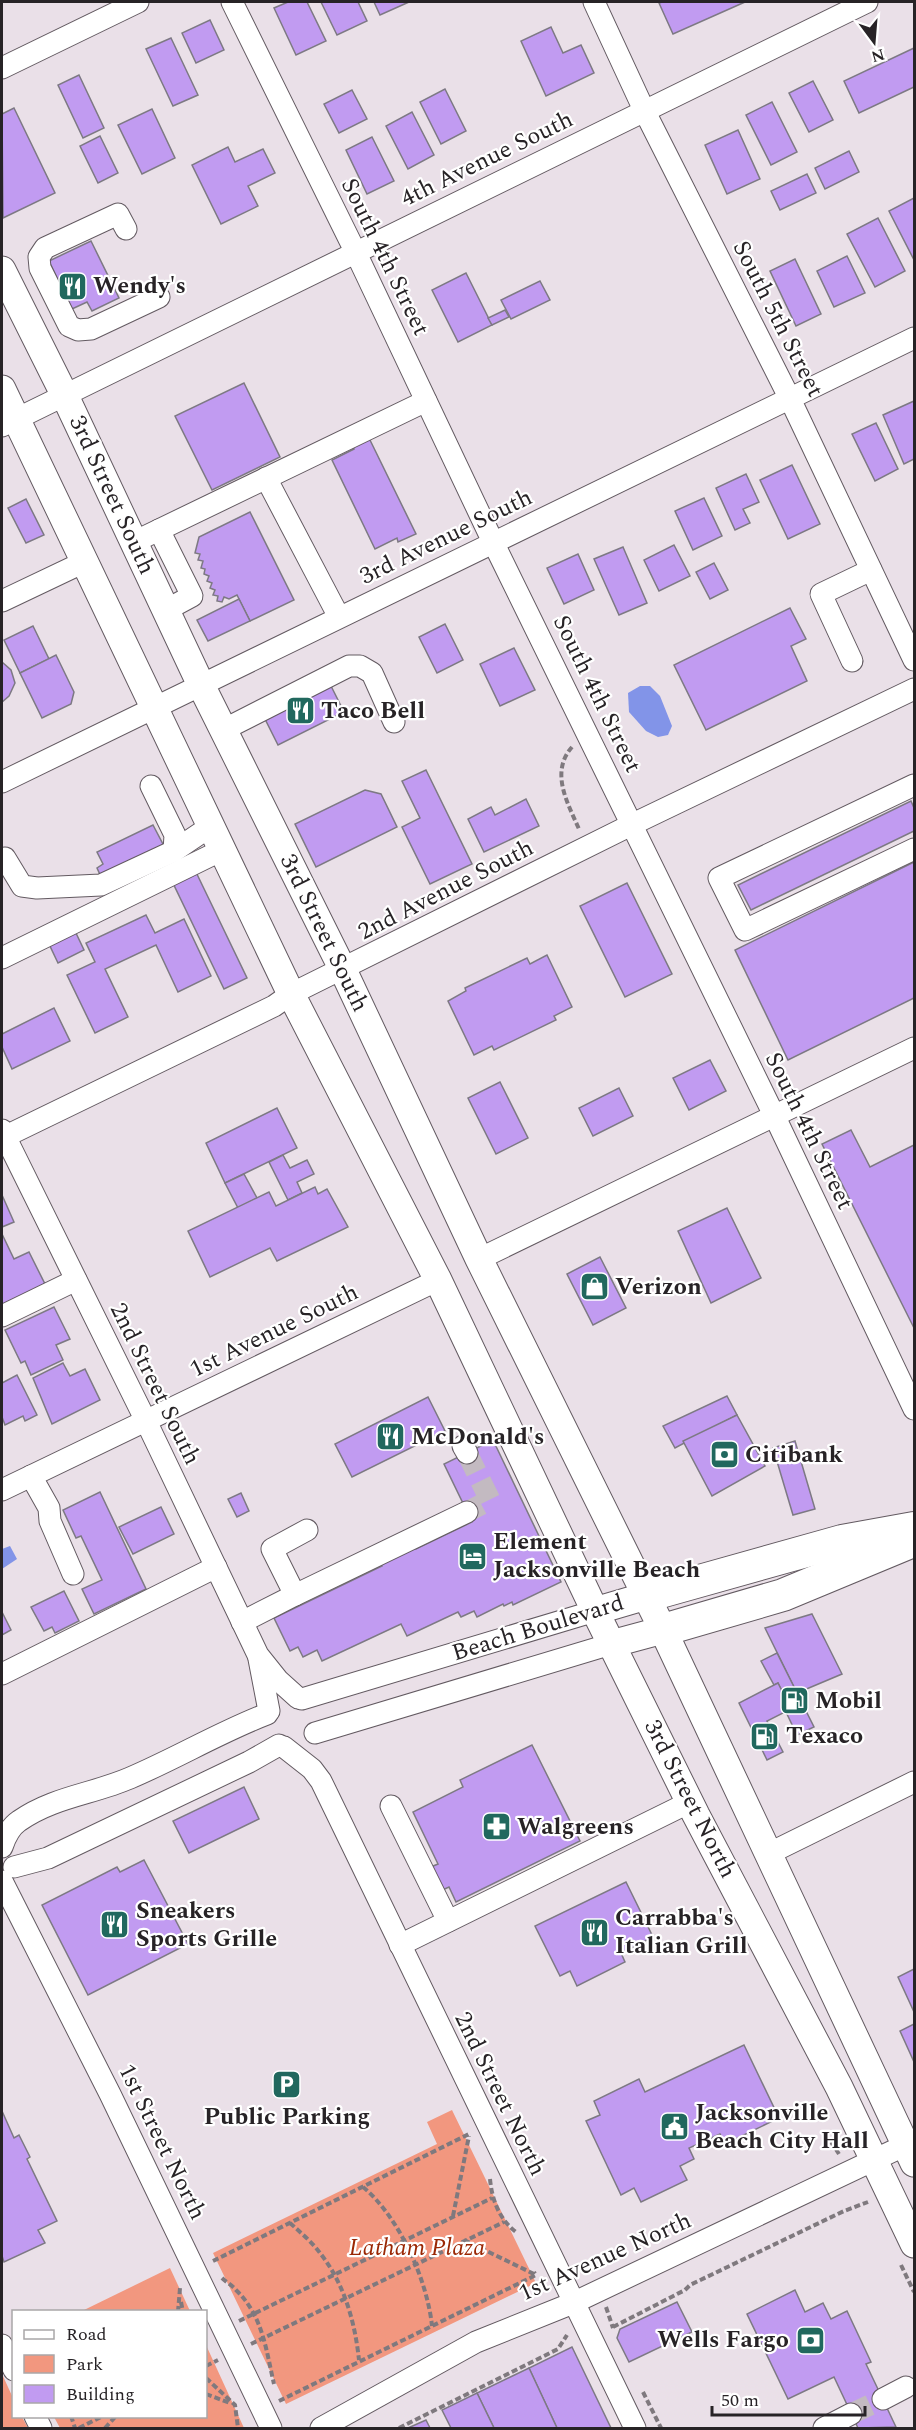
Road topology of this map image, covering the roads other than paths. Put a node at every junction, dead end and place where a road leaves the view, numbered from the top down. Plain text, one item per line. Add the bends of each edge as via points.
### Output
1 (138, 2) edge
2 (232, 2) edge
3 (594, 2) edge
4 (867, 2) edge
5 (2, 68) edge
6 (644, 110) junction
7 (126, 229) dead end
8 (356, 253) junction
9 (2, 270) edge
10 (159, 297) dead end
11 (915, 338) edge
12 (2, 389) edge
13 (65, 396) junction
14 (790, 399) junction
15 (426, 401) junction
16 (9, 422) edge
17 (266, 478) junction
18 (159, 530) junction
19 (134, 542) junction
20 (493, 542) junction
21 (84, 562) junction
22 (871, 570) junction
23 (2, 601) edge
24 (165, 610) junction
25 (339, 617) junction
26 (915, 660) edge
27 (852, 661) dead end
28 (201, 685) junction
29 (915, 689) edge
30 (154, 707) junction
31 (394, 722) dead end
32 (224, 730) junction
33 (2, 782) edge
34 (915, 785) edge
35 (151, 786) dead end
36 (633, 824) junction
37 (216, 838) junction
38 (915, 849) edge
39 (174, 850) junction
40 (5, 858) dead end
41 (2, 958) edge
42 (343, 970) junction
43 (291, 994) junction
44 (915, 1048) edge
45 (775, 1117) junction
46 (3, 1134) edge
47 (479, 1259) junction
48 (76, 1280) junction
49 (438, 1280) junction
50 (2, 1316) edge
51 (915, 1409) edge
52 (146, 1421) junction
53 (31, 1476) junction
54 (2, 1490) edge
55 (467, 1512) tunnel mouth
56 (915, 1528) edge
57 (307, 1530) dead end
58 (915, 1540) edge
59 (216, 1567) junction
60 (73, 1574) dead end
61 (295, 1595) junction
62 (646, 1596) junction
63 (595, 1611) junction
64 (242, 1622) junction
65 (663, 1630) junction
66 (611, 1644) junction
67 (258, 1655) junction
68 (2, 1674) edge
69 (300, 1699) junction
70 (268, 1712) junction
71 (314, 1735) junction
72 (282, 1746) junction
73 (321, 1781) junction
74 (915, 1782) edge
75 (690, 1802) junction
76 (391, 1806) dead end
77 (2, 1847) edge
78 (768, 1854) junction
79 (6, 1876) edge
80 (448, 1921) junction
81 (400, 1945) junction
82 (912, 2150) edge
83 (873, 2159) junction
84 (915, 2244) edge
85 (573, 2303) junction
86 (2, 2345) edge
87 (12, 2366) edge
88 (906, 2387) dead end
89 (882, 2398) tunnel mouth
90 (851, 2414) tunnel mouth
91 (271, 2428) edge
92 (321, 2428) edge
93 (635, 2428) edge
94 (824, 2428) edge

1 - 5 street
2 - 8 street, South 4th Street
3 - 6 street, South 5th Street
4 - 6 street, 4th Avenue South
6 - 8 street, 4th Avenue South
6 - 14 street, South 5th Street
7 - 10 street via 118,214 45,248 39,257 40,268 69,326 78,330 91,329
8 - 13 street, 4th Avenue South
8 - 15 street, South 4th Street
9 - 13 main road, 3rd Street South
11 - 14 street, 3rd Avenue South
12 - 16 main road
13 - 16 street, 4th Avenue South
13 - 19 main road, 3rd Street South
14 - 20 street, 3rd Avenue South
14 - 22 street, South 5th Street
15 - 17 street
15 - 20 street, South 4th Street
16 - 21 main road
17 - 18 street
17 - 25 street
18 - 19 street
18 - 24 street via 192,596
19 - 24 main road, 3rd Street South
20 - 25 street, 3rd Avenue South
20 - 36 street, South 4th Street
21 - 23 street
21 - 30 main road
22 - 26 street, South 5th Street
22 - 27 street via 821,594
24 - 28 main road, 3rd Street South
25 - 28 street, 3rd Avenue South
28 - 30 street, 3rd Avenue South
28 - 32 main road, 3rd Street South
29 - 36 street, 2nd Avenue South
30 - 33 street, 3rd Avenue South
30 - 37 main road
31 - 32 street via 372,673 360,666 349,666
32 - 42 main road, 3rd Street South
34 - 38 street via 719,878 745,930
35 - 39 street via 175,835
36 - 42 street, 2nd Avenue South
36 - 45 street, South 4th Street
37 - 39 street
37 - 41 street
37 - 43 main road
39 - 40 street via 101,885 22,886
42 - 43 street, 2nd Avenue South
42 - 47 main road, 3rd Street South
43 - 46 street, 2nd Avenue South via 255,1015
43 - 49 main road
44 - 45 street
45 - 47 street
45 - 51 street, South 4th Street
46 - 48 street, 2nd Street South
47 - 62 main road, 3rd Street South
48 - 50 street
48 - 52 street, 2nd Street South
49 - 52 street, 1st Avenue South
49 - 63 main road
52 - 53 street, 1st Avenue South
52 - 59 street, 2nd Street South
53 - 54 street, 1st Avenue South
53 - 60 street via 49,1508 50,1521
55 - 61 street
56 - 62 highway, Beach Boulevard via 842,1541
57 - 61 street via 272,1549
58 - 65 highway, Beach Boulevard via 783,1594
59 - 64 street, 2nd Street South
59 - 68 street
61 - 64 street
62 - 63 main road, Beach Boulevard
62 - 65 main road, 3rd Street North
63 - 66 main road, 3rd Street North
63 - 69 street, Beach Boulevard
64 - 67 street, 2nd Street South
65 - 66 main road, Beach Boulevard
65 - 78 main road, 3rd Street North
66 - 71 street, Beach Boulevard
66 - 75 main road, 3rd Street North
67 - 69 street
67 - 70 street
69 - 70 street via 279,1700
69 - 71 street via 316,1714
70 - 72 street via 267,1732
70 - 77 street via 130,1779 53,1802 17,1822
71 - 72 street via 299,1747
71 - 73 street
72 - 73 street
72 - 79 street
73 - 81 street, 2nd Street North
74 - 78 street
75 - 80 street
75 - 83 main road, 3rd Street North
76 - 80 street
77 - 79 street, 1st Street North via 11,1853
78 - 82 main road, 3rd Street North
79 - 91 street, 1st Street North
80 - 81 street
81 - 85 street, 2nd Street North
82 - 83 street, 1st Avenue North
83 - 84 main road, 3rd Street North
83 - 85 street, 1st Avenue North
85 - 92 street, 1st Avenue North via 476,2342
85 - 93 street, 2nd Street North
86 - 87 street
88 - 89 street
90 - 94 street

